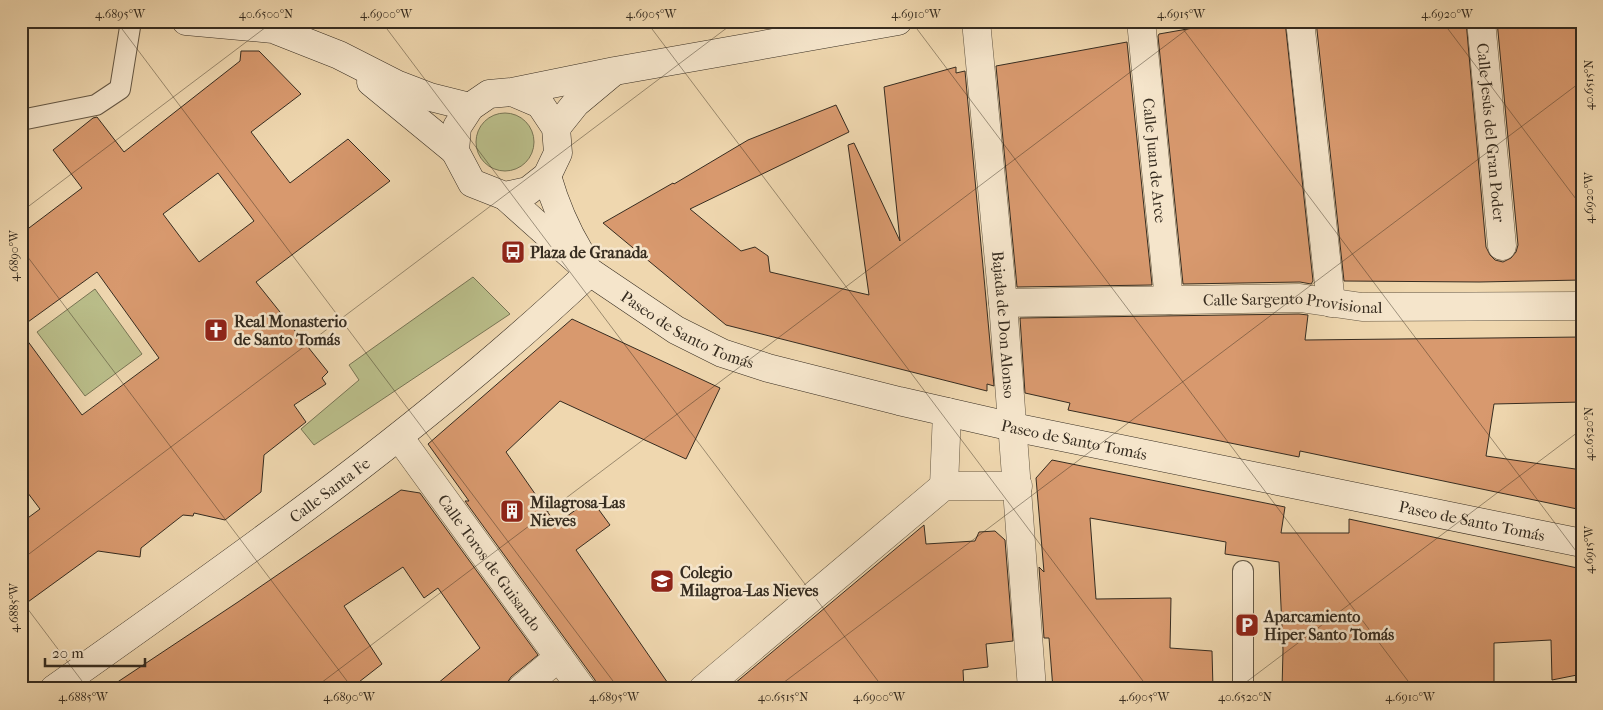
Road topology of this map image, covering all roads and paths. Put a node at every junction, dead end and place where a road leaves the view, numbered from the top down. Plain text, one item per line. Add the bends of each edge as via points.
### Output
1 (131, 21) edge
2 (186, 21) edge
3 (898, 21) edge
4 (976, 21) edge
5 (1141, 21) edge
6 (1300, 21) edge
7 (1481, 21) edge
8 (790, 30) edge
9 (339, 55) junction
10 (615, 71) junction
11 (512, 92) junction
12 (470, 107) junction
13 (21, 120) edge
14 (556, 128) junction
15 (455, 152) junction
16 (547, 176) junction
17 (506, 196) junction
18 (1502, 246) dead end
19 (590, 272) junction
20 (1169, 300) junction
21 (1002, 303) junction
22 (1331, 303) junction
23 (1582, 306) edge
24 (947, 412) junction
25 (1013, 427) junction
26 (399, 437) junction
27 (944, 486) junction
28 (1018, 486) junction
29 (1582, 543) edge
30 (1243, 571) dead end
31 (559, 657) junction
32 (54, 689) edge
33 (521, 689) edge
34 (582, 689) edge
35 (703, 689) edge
36 (1032, 689) edge
37 (1243, 689) edge

1 - 13 lane via 120,89 96,105
2 - 9 street via 273,29
3 - 8 street
4 - 21 street, Bajada de Don Alonso
5 - 20 street, Calle Juan de Arce
6 - 22 street
7 - 18 street, Calle Jesús del Gran Poder
8 - 10 street
9 - 12 street via 396,84
9 - 15 street
10 - 11 street
10 - 14 street via 576,103
11 - 12 street via 490,94
11 - 14 street via 540,104
12 - 15 street via 457,127
14 - 16 street via 558,153
15 - 17 street via 472,183
16 - 17 street via 528,191
16 - 19 street, Paseo de Santo Tomás via 565,228
17 - 19 street, Paseo de Santo Tomás
19 - 24 street, Paseo de Santo Tomás via 676,330 722,353 768,368
19 - 26 street, Calle Santa Fe via 534,324
20 - 21 street, Calle Sargento Provisional
20 - 22 street, Calle Sargento Provisional via 1300,298
21 - 25 street, Bajada de Don Alonso
22 - 23 street, Calle Sargento Provisional via 1362,307
24 - 25 street, Paseo de Santo Tomás
24 - 27 street
25 - 28 street, Bajada de Don Alonso
25 - 29 street, Paseo de Santo Tomás
26 - 31 street, Calle Toros de Guisando
26 - 32 street, Calle Santa Fe via 249,551
27 - 28 street
27 - 35 street
28 - 36 street, Bajada de Don Alonso
30 - 37 lane
31 - 33 street
31 - 34 street, Calle Toros de Guisando

